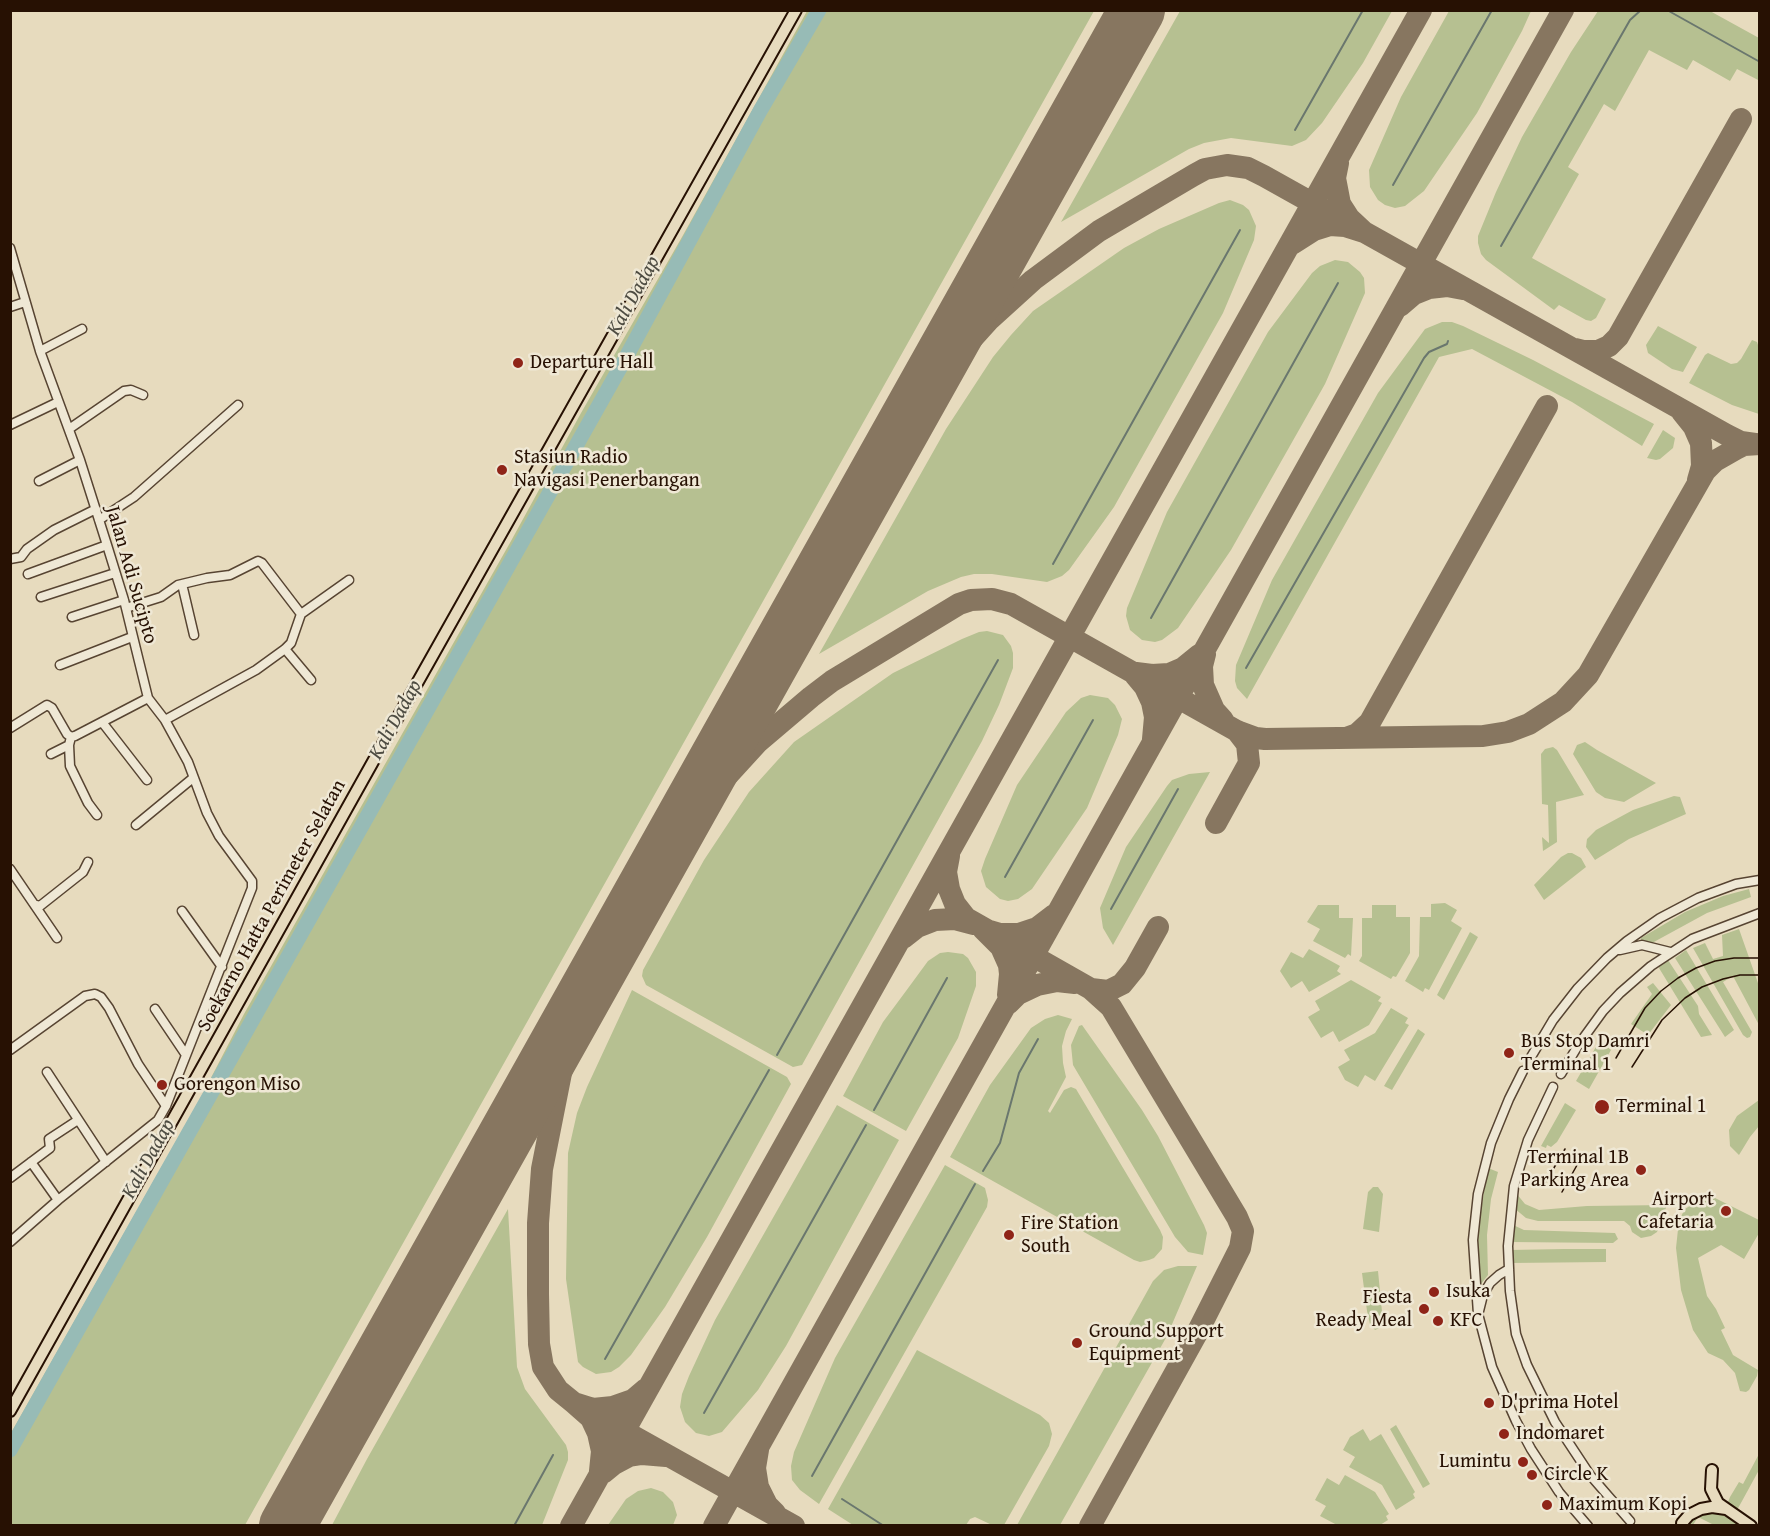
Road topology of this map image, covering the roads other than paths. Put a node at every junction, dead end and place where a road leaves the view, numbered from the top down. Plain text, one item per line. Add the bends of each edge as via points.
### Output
1 (796, 10) edge
2 (10, 249) edge
3 (25, 302) junction
4 (10, 307) edge
5 (82, 329) dead end
6 (40, 351) junction
7 (143, 395) dead end
8 (58, 402) junction
9 (238, 405) dead end
10 (10, 425) edge
11 (69, 429) junction
12 (80, 460) junction
13 (39, 481) dead end
14 (96, 509) junction
15 (99, 520) junction
16 (107, 545) junction
17 (10, 559) edge
18 (115, 573) junction
19 (28, 574) dead end
20 (349, 580) dead end
21 (182, 584) junction
22 (41, 597) dead end
23 (125, 604) junction
24 (301, 614) junction
25 (72, 616) dead end
26 (194, 635) dead end
27 (132, 637) junction
28 (285, 649) junction
29 (60, 665) dead end
30 (311, 680) dead end
31 (148, 698) junction
32 (165, 720) junction
33 (102, 722) junction
34 (10, 728) edge
35 (70, 741) junction
36 (51, 754) dead end
37 (193, 778) junction
38 (147, 780) dead end
39 (97, 815) dead end
40 (136, 825) dead end
41 (88, 862) dead end
42 (10, 869) edge
43 (1760, 880) edge
44 (36, 905) junction
45 (182, 911) dead end
46 (1760, 913) edge
47 (57, 938) dead end
48 (1670, 952) junction
49 (1607, 958) junction
50 (222, 967) junction
51 (154, 1009) dead end
52 (10, 1050) edge
53 (186, 1055) junction
54 (1531, 1057) dead end
55 (1523, 1071) dead end
56 (47, 1072) dead end
57 (1561, 1074) dead end
58 (1553, 1087) dead end
59 (166, 1106) junction
60 (78, 1120) junction
61 (31, 1162) junction
62 (106, 1162) junction
63 (10, 1178) edge
64 (58, 1200) junction
65 (10, 1242) edge
66 (1509, 1269) junction
67 (1478, 1314) junction
68 (10, 1411) edge
69 (1712, 1470) dead end
70 (1727, 1510) junction
71 (1630, 1521) dead end
72 (1682, 1523) dead end
73 (1749, 1524) edge
74 (1588, 1526) edge

1 - 68 main road, Soekarno Hatta Perimeter Selatan
2 - 3 street, Jalan Adi Sucipto
3 - 4 street
3 - 6 street, Jalan Adi Sucipto
5 - 6 street
6 - 8 street, Jalan Adi Sucipto
7 - 11 street via 124,391
8 - 10 street
8 - 11 street, Jalan Adi Sucipto
9 - 15 street via 134,496
11 - 12 street, Jalan Adi Sucipto
12 - 13 street
12 - 14 street, Jalan Adi Sucipto
14 - 15 street, Jalan Adi Sucipto
14 - 17 street via 54,530 21,557
15 - 16 street, Jalan Adi Sucipto
16 - 18 street, Jalan Adi Sucipto
16 - 19 street
18 - 22 street
18 - 23 street, Jalan Adi Sucipto
20 - 24 street
21 - 23 street via 161,597
21 - 24 street via 231,575 260,561
21 - 26 street
23 - 25 street
23 - 27 street, Jalan Adi Sucipto
24 - 28 street
27 - 29 street
27 - 31 street, Jalan Adi Sucipto
28 - 30 street
28 - 32 street via 256,670
31 - 32 street, Jalan Adi Sucipto
31 - 33 street
32 - 37 street, Jalan Adi Sucipto
33 - 35 street
33 - 38 street
34 - 35 street via 47,705
35 - 36 street
35 - 39 street via 70,766
37 - 40 street
37 - 50 street, Jalan Adi Sucipto via 219,836 252,881 251,894
41 - 44 street via 79,875 40,906
42 - 44 street
43 - 49 street via 1736,884 1679,908
44 - 47 street
45 - 50 street
46 - 48 street
48 - 49 street via 1635,946
48 - 57 street via 1609,1004
49 - 54 street via 1574,992
50 - 53 street
51 - 53 street
52 - 59 street via 85,996 96,994 110,1008 132,1054
53 - 59 street
55 - 67 street via 1491,1143 1478,1194 1473,1248
56 - 60 street
58 - 66 street via 1528,1140 1514,1186 1508,1233
59 - 62 street via 155,1124
60 - 61 street via 49,1139 50,1148
60 - 62 street
61 - 63 street
61 - 64 street
62 - 64 street
64 - 65 street
66 - 67 street via 1490,1283
66 - 71 street via 1516,1334 1535,1383 1574,1454
67 - 74 street via 1492,1367 1516,1421 1559,1492
69 - 70 main road via 1713,1493
70 - 72 main road via 1701,1509
70 - 73 main road

